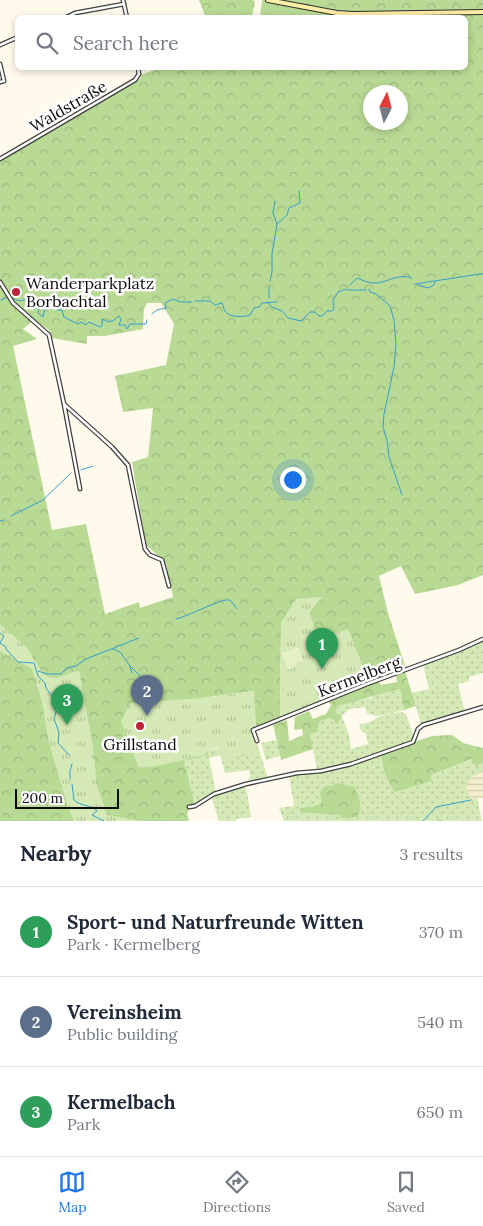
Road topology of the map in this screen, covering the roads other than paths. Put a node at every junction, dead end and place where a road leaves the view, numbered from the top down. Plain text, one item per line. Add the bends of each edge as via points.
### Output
1 (268, 0) edge
2 (124, 2) edge
3 (483, 12) edge
4 (71, 15) edge
5 (126, 15) edge
6 (15, 38) edge
7 (0, 45) edge
8 (0, 64) edge
9 (138, 70) edge
10 (0, 82) edge
11 (0, 159) edge
12 (0, 282) edge
13 (64, 404) junction
14 (80, 489) dead end
15 (169, 586) dead end
16 (483, 639) edge
17 (483, 707) edge
18 (257, 741) dead end
19 (189, 807) dead end

1 - 3 main road via 354,14
2 - 4 street
2 - 5 street
6 - 7 street
8 - 10 street via 4,81
9 - 11 street, Waldstraße via 135,80
12 - 13 street via 16,306 49,335
13 - 14 street
13 - 15 street via 112,446 128,465 145,549 162,560
16 - 18 street, Kermelberg via 253,730
17 - 19 street via 423,725 412,742 358,761 246,784 214,794

